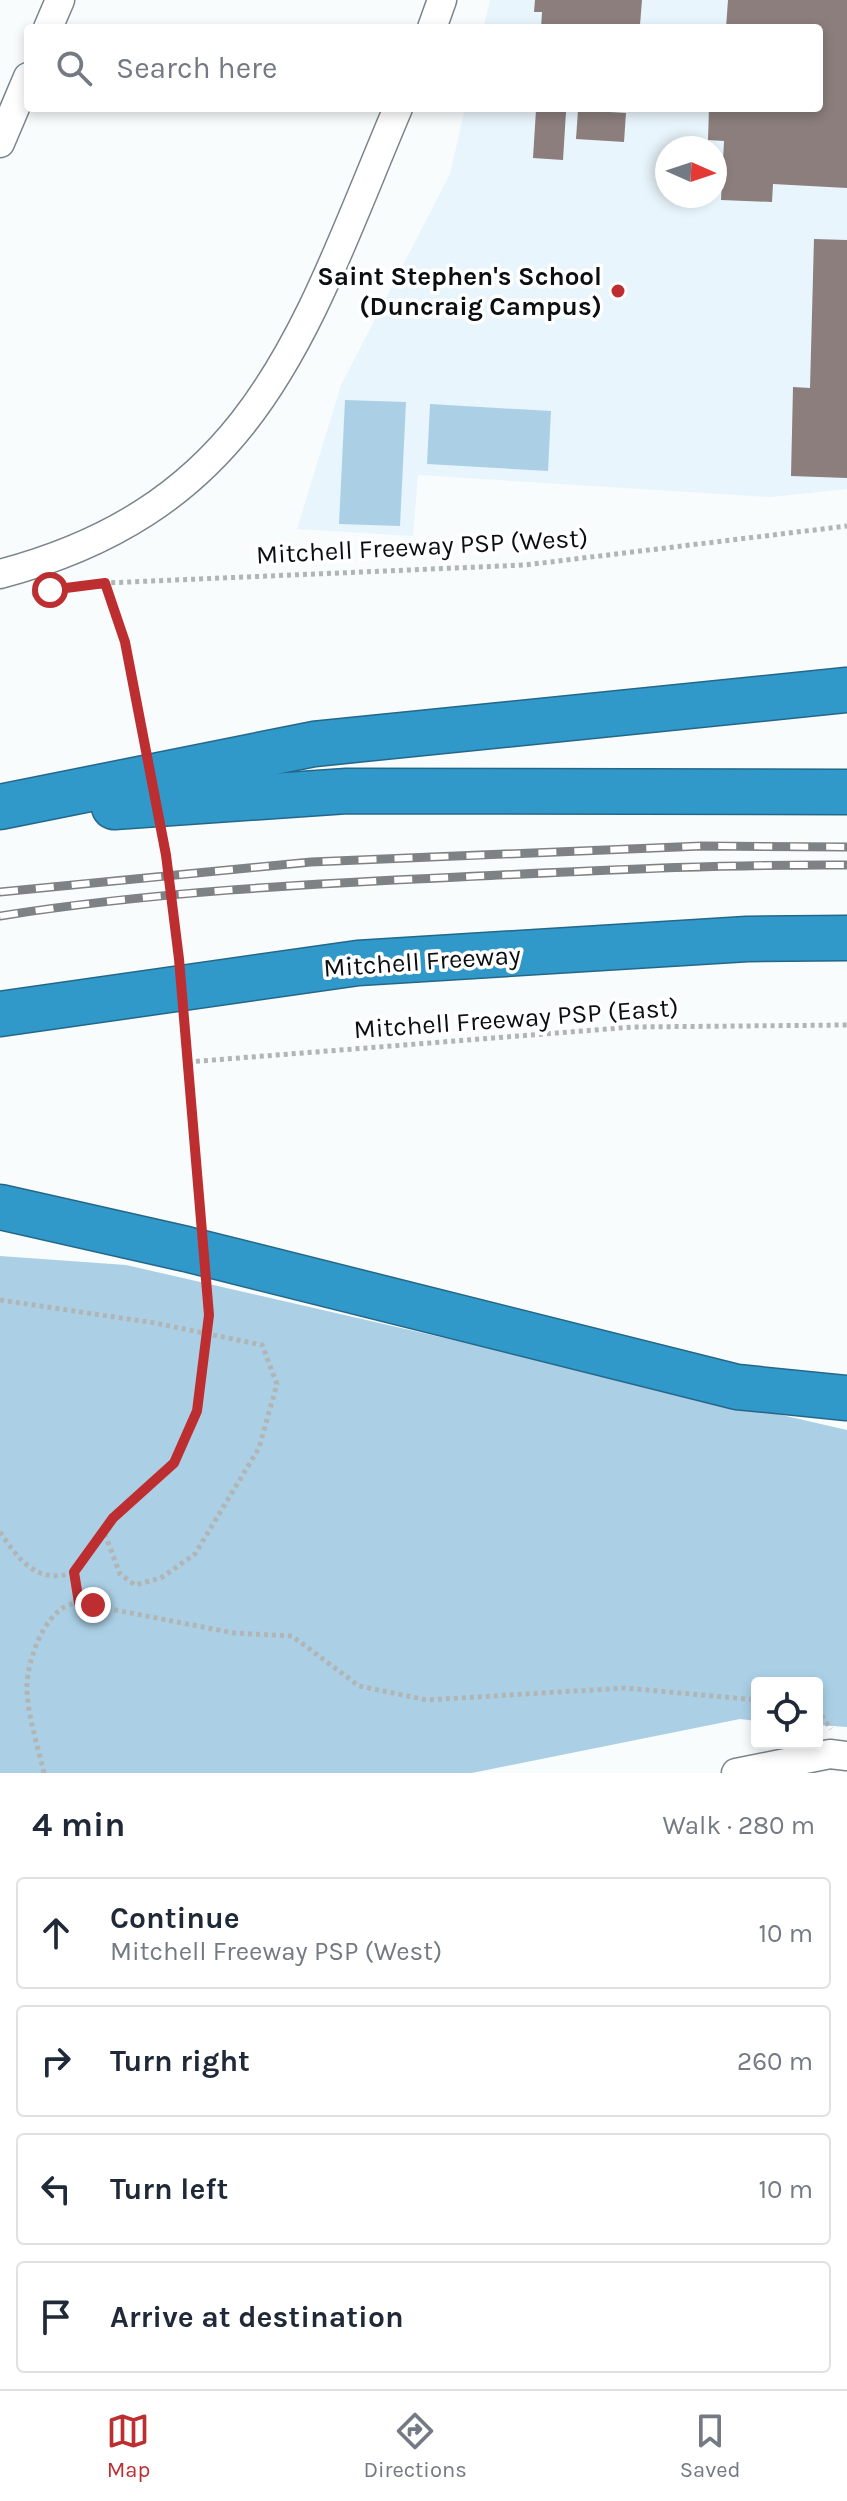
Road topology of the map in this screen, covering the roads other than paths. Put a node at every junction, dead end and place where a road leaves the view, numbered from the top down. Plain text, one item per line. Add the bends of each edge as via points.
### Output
1 (60, 0) edge
2 (442, 0) edge
3 (50, 24) edge
4 (433, 24) edge
5 (24, 86) edge
6 (396, 112) edge
7 (0, 143) edge
8 (0, 574) edge
9 (847, 690) edge
10 (847, 792) edge
11 (0, 807) edge
12 (0, 816) edge
13 (847, 938) edge
14 (0, 1014) edge
15 (0, 1207) edge
16 (847, 1398) edge
17 (847, 1756) edge
18 (738, 1773) edge

1 - 3 street
2 - 4 street
5 - 7 street
6 - 8 street via 300,338 246,422 201,470 139,516 60,556
9 - 11 highway via 314,744
10 - 12 highway via 347,791
13 - 14 highway, Mitchell Freeway via 747,939 358,963
15 - 16 highway via 737,1387
17 - 18 street via 830,1754

